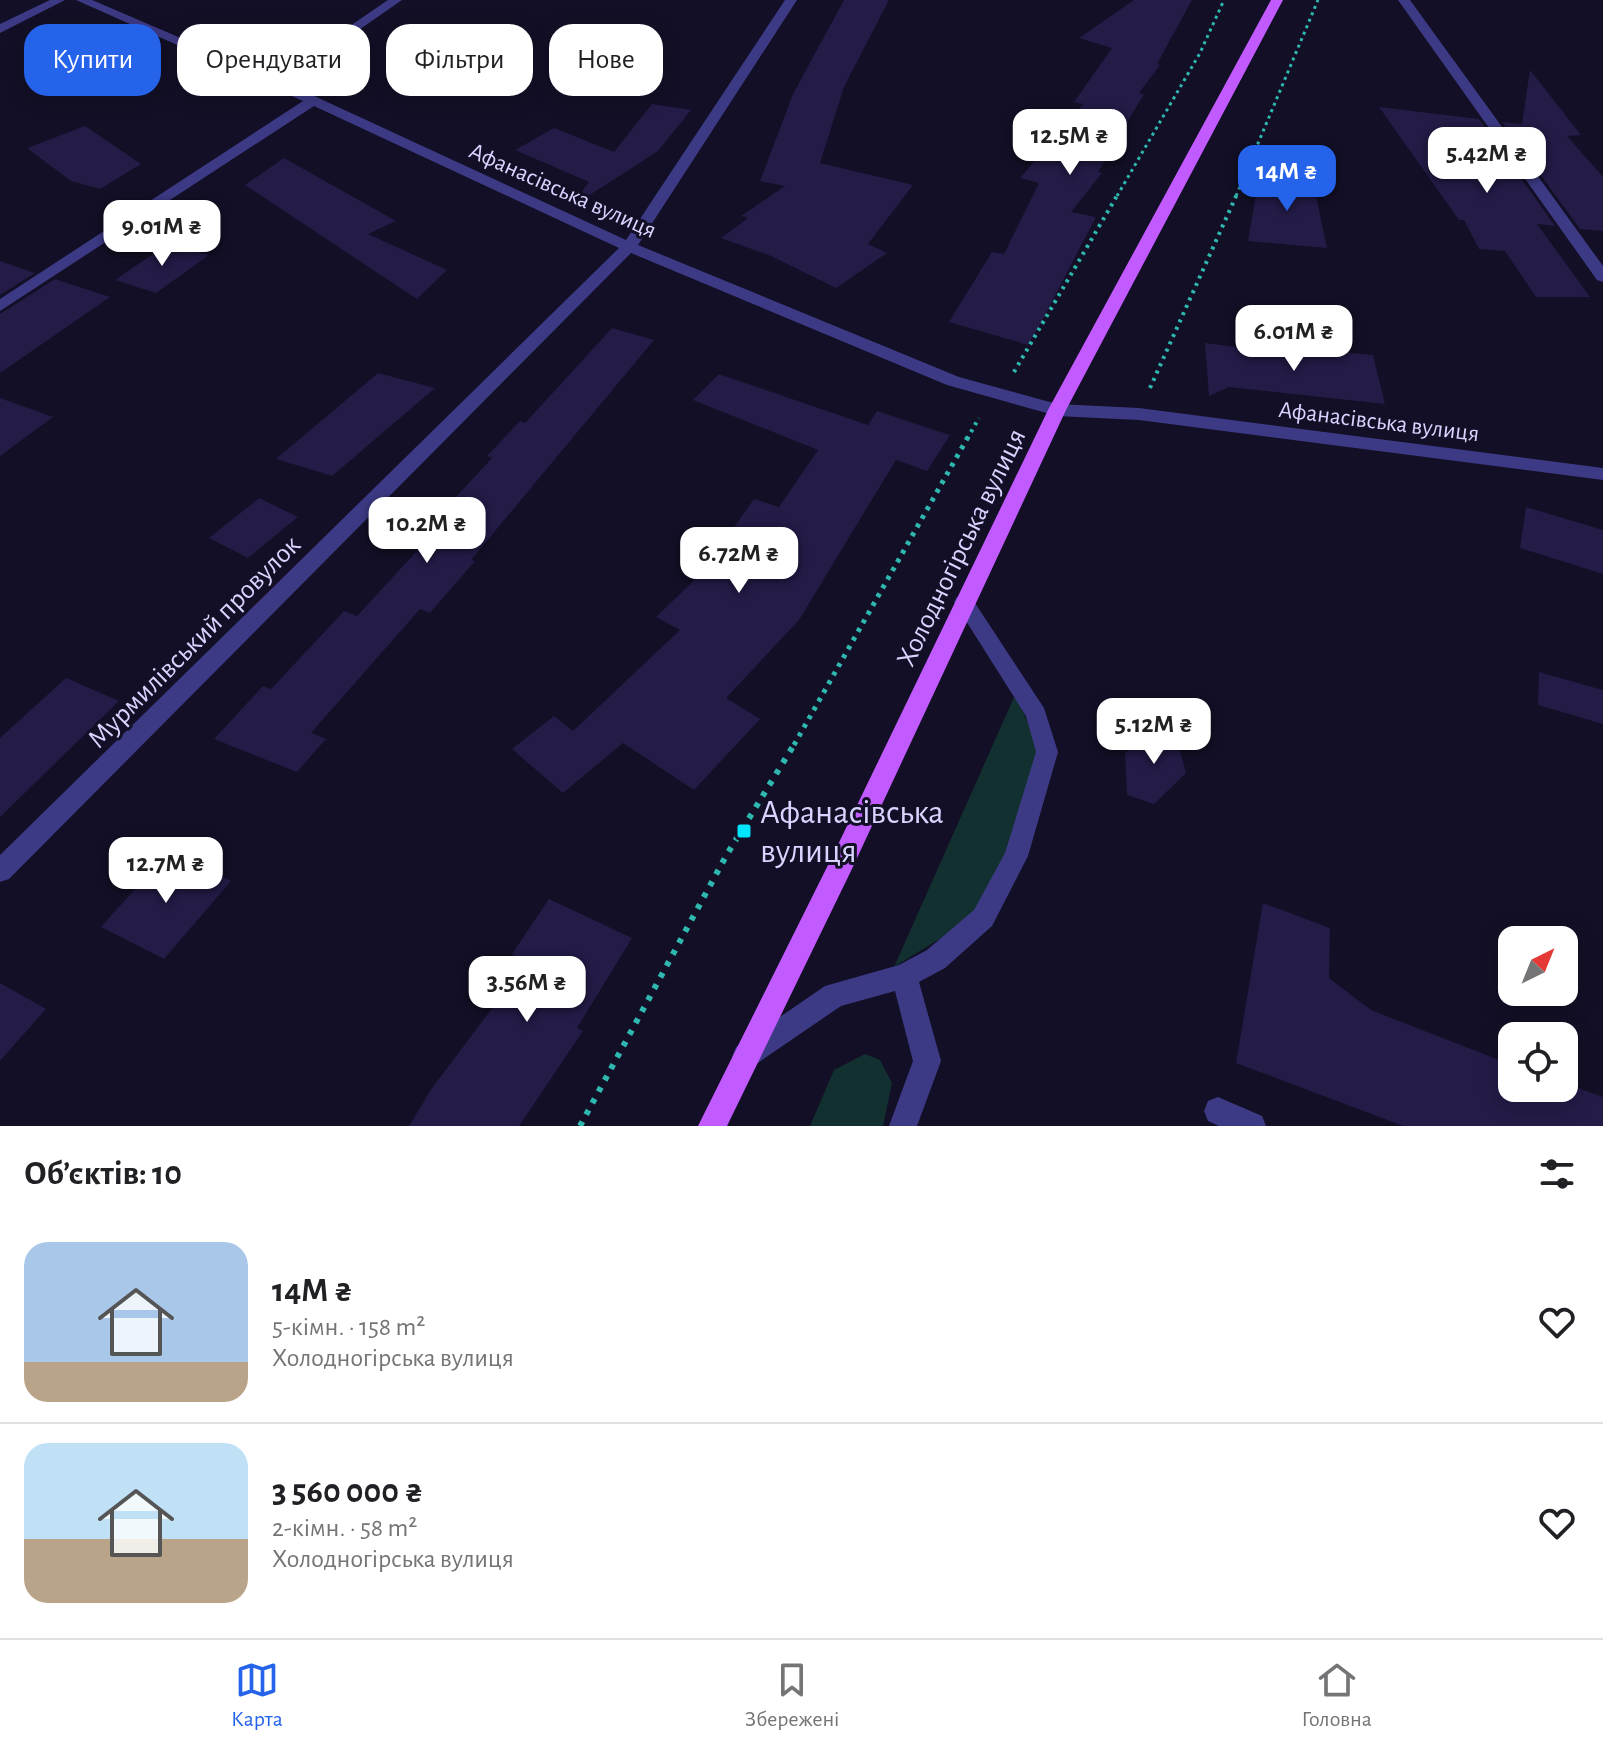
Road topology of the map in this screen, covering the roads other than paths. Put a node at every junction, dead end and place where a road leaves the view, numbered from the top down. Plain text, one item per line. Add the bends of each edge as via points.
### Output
1 (59, 0) edge
2 (82, 0) edge
3 (396, 0) edge
4 (791, 0) edge
5 (1277, 0) edge
6 (1404, 0) edge
7 (361, 24) edge
8 (0, 29) edge
9 (177, 41) edge
10 (300, 96) edge
11 (311, 102) junction
12 (629, 247) junction
13 (1603, 277) edge
14 (0, 306) edge
15 (1057, 410) junction
16 (1603, 474) edge
17 (964, 602) junction
18 (0, 871) edge
19 (904, 976) junction
20 (743, 1059) junction
21 (1218, 1111) dead end
22 (712, 1126) edge
23 (903, 1126) edge
24 (1252, 1126) edge

1 - 8 street
2 - 9 street, Афанасівська вулиця
3 - 7 street
4 - 12 street, Мурмилівський провулок
5 - 15 main road, Холодногірська вулиця
6 - 13 street
10 - 11 street, Афанасівська вулиця
11 - 12 street, Афанасівська вулиця
11 - 14 street
12 - 15 street, Афанасівська вулиця via 953,381
12 - 18 street, Мурмилівський провулок
15 - 16 street, Афанасівська вулиця via 1139,414
15 - 17 main road, Холодногірська вулиця
17 - 19 street via 1036,714 1047,752 1016,856 983,918 936,959
17 - 20 main road, Холодногірська вулиця
19 - 20 street via 834,995
19 - 23 street via 927,1061
20 - 22 main road, Холодногірська вулиця
21 - 24 street

